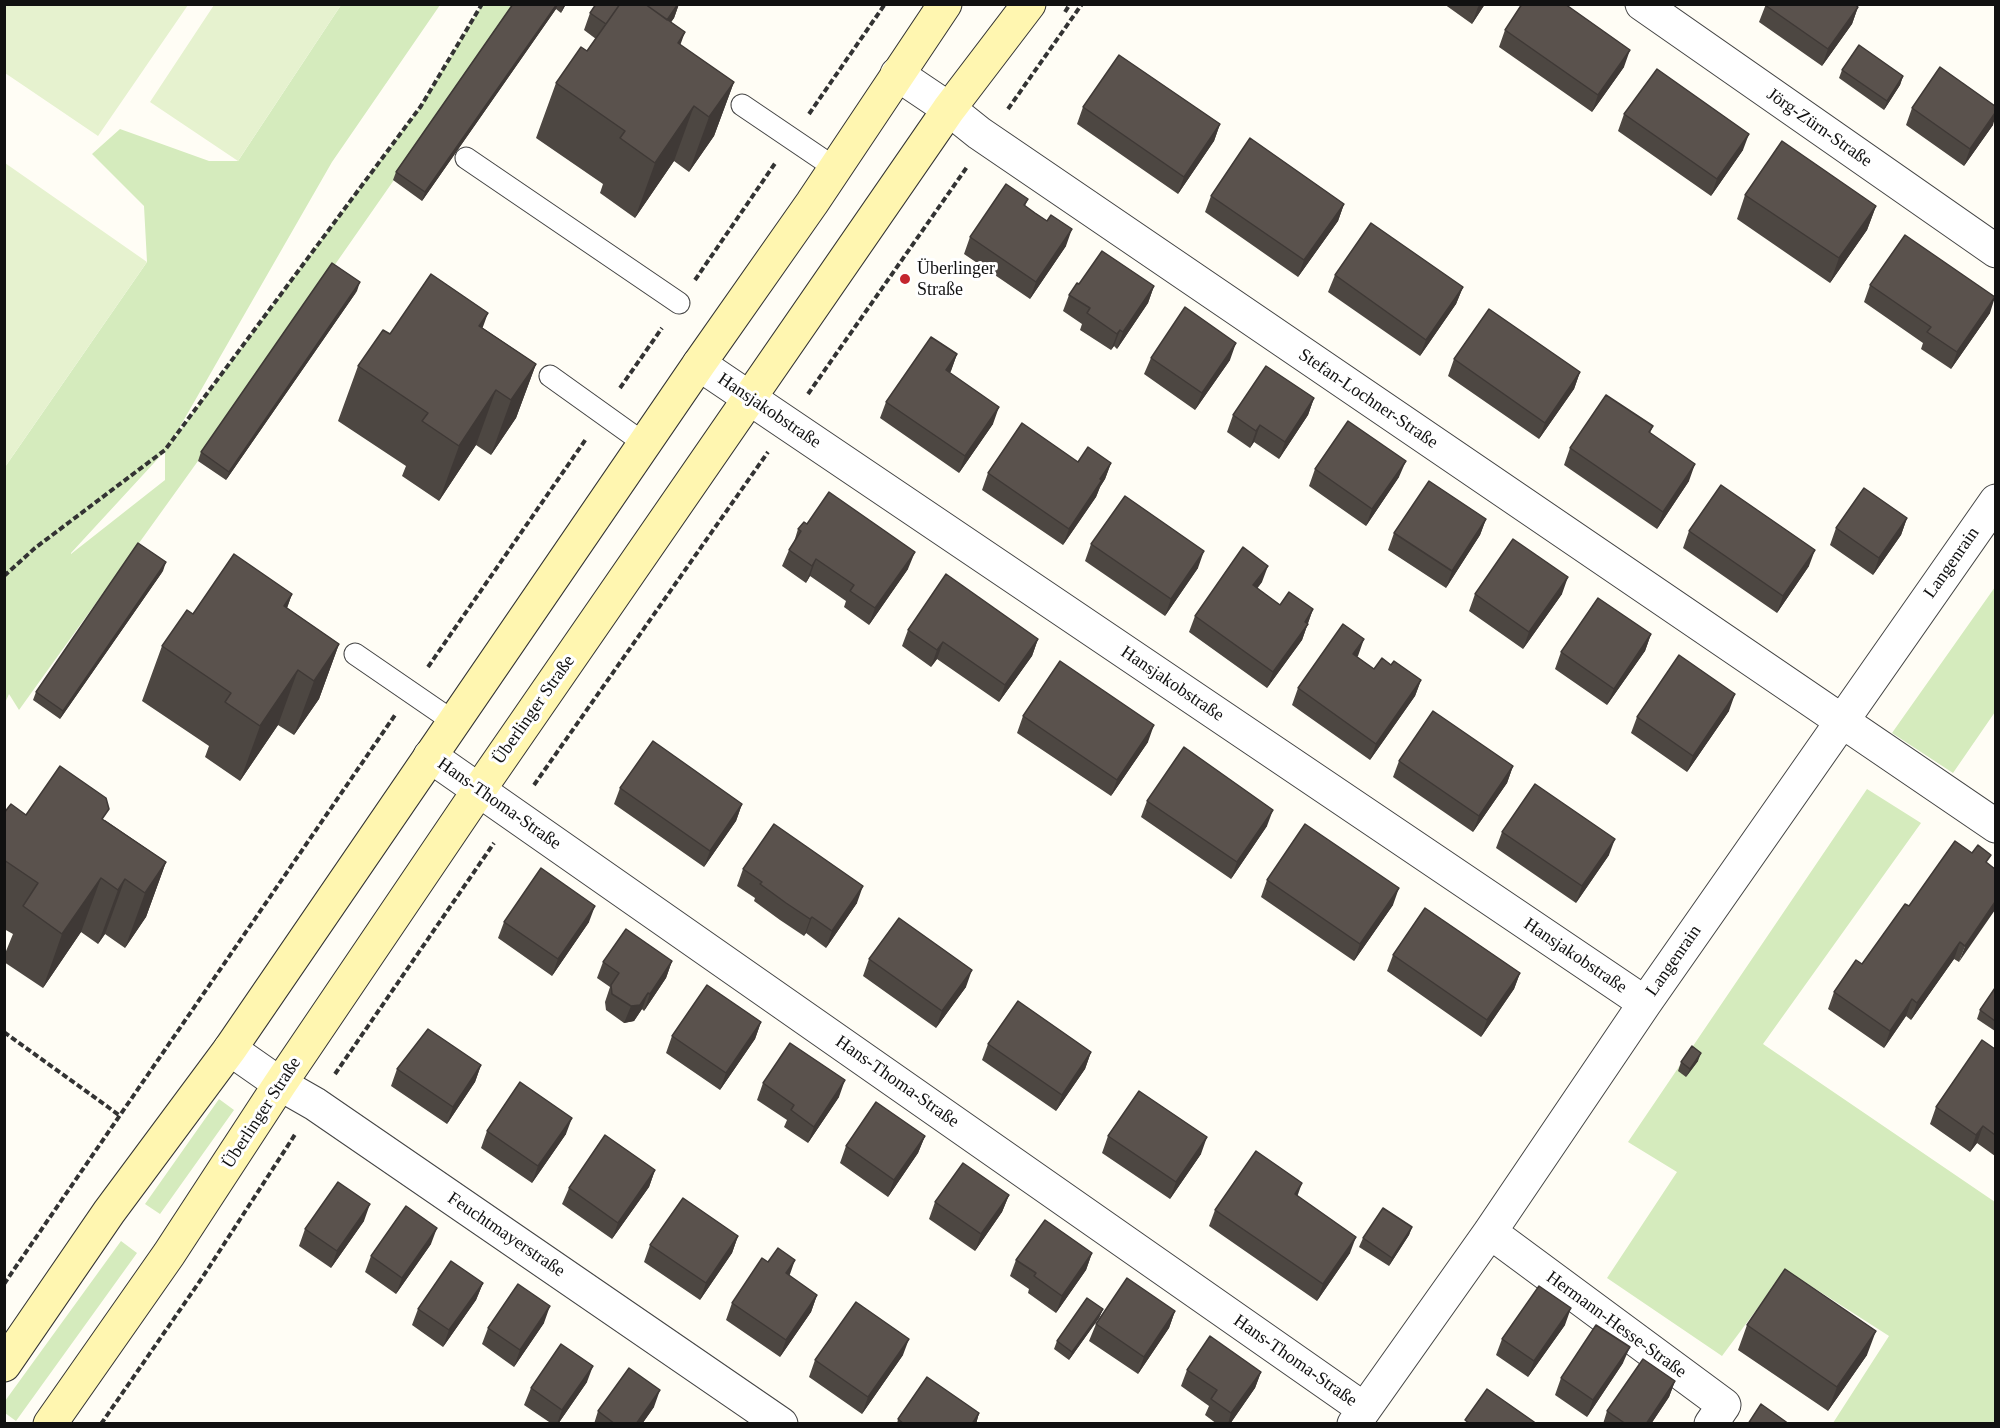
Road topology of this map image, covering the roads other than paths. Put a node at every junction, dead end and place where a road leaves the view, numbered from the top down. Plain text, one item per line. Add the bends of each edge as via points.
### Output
1 (945, 4) edge
2 (1029, 4) edge
3 (1642, 4) edge
4 (897, 74) junction
5 (742, 105) dead end
6 (949, 109) junction
7 (466, 158) dead end
8 (835, 168) junction
9 (1995, 251) edge
10 (679, 303) road end
11 (699, 364) junction
12 (550, 376) dead end
13 (750, 399) junction
14 (645, 444) junction
15 (1995, 501) edge
16 (355, 654) dead end
17 (1840, 721) junction
18 (454, 722) junction
19 (430, 756) junction
20 (479, 790) junction
21 (1995, 826) edge
22 (1645, 1003) junction
23 (230, 1049) junction
24 (280, 1084) junction
25 (1490, 1232) junction
26 (4, 1365) edge
27 (1359, 1416) edge
28 (50, 1424) edge
29 (781, 1424) edge
30 (1711, 1424) edge

1 - 4 street
2 - 6 street, Überlinger Straße
3 - 9 street, Jörg-Zürn-Straße
4 - 6 street, Stefan-Lochner-Straße
4 - 8 street
5 - 8 lane
6 - 13 street, Überlinger Straße
6 - 17 street, Stefan-Lochner-Straße
7 - 10 lane
8 - 11 street
11 - 13 street, Hansjakobstraße
11 - 14 street
12 - 14 lane
13 - 20 street, Überlinger Straße
13 - 22 street, Hansjakobstraße
14 - 18 street
15 - 17 street, Langenrain
16 - 18 lane
17 - 21 street, Stefan-Lochner-Straße
17 - 22 street, Langenrain
18 - 19 street
19 - 20 street, Hans-Thoma-Straße
19 - 23 street
20 - 24 street, Überlinger Straße
20 - 27 street, Hans-Thoma-Straße
22 - 25 street, Langenrain
23 - 24 street, Feuchtmayerstraße
23 - 26 street via 109,1212
24 - 28 street, Überlinger Straße via 169,1254
24 - 29 street, Feuchtmayerstraße via 315,1104
25 - 27 street, Langenrain
25 - 30 street, Hermann-Hesse-Straße via 1724,1405

